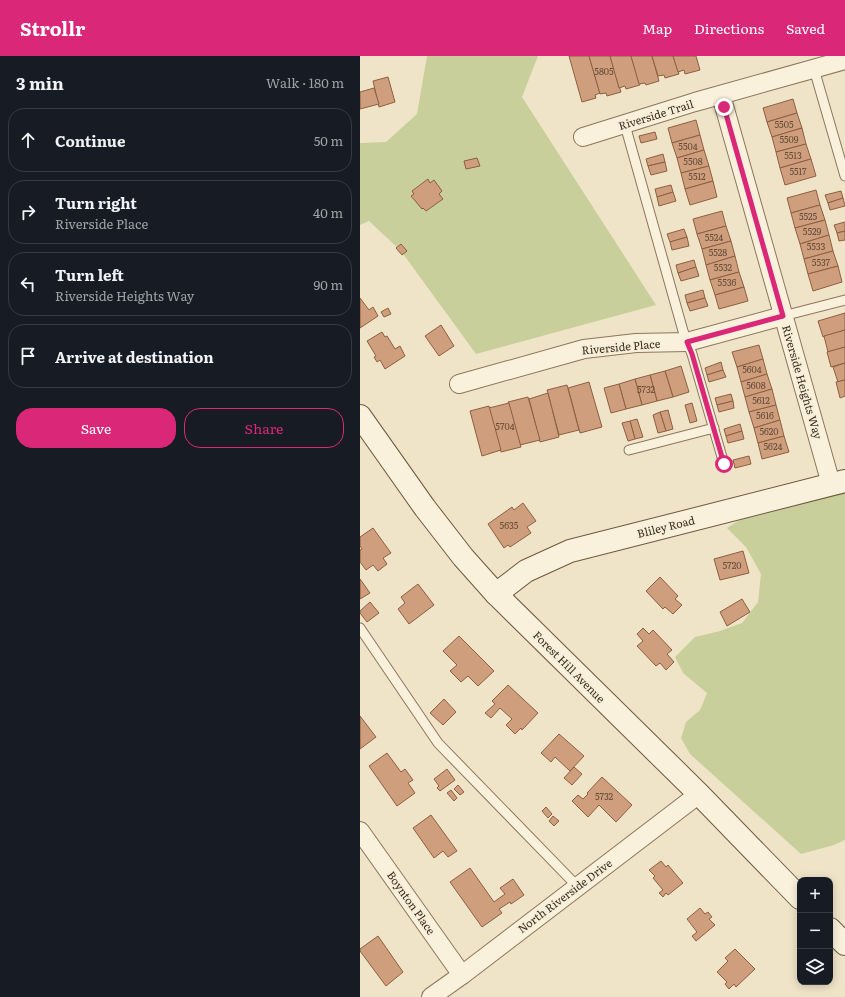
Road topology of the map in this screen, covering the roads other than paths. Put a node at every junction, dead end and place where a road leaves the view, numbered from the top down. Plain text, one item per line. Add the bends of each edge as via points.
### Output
1 (845, 60) edge
2 (814, 69) junction
3 (720, 95) junction
4 (625, 125) junction
5 (583, 136) dead end
6 (845, 176) edge
7 (845, 300) edge
8 (783, 316) junction
9 (687, 342) junction
10 (459, 384) dead end
11 (360, 416) edge
12 (714, 428) junction
13 (629, 450) dead end
14 (724, 464) dead end
15 (838, 482) edge
16 (496, 594) junction
17 (360, 628) edge
18 (699, 794) junction
19 (360, 831) edge
20 (578, 887) junction
21 (797, 895) edge
22 (833, 932) edge
23 (845, 944) edge
24 (462, 975) junction
25 (431, 997) edge

1 - 2 street, Riverside Trail
2 - 3 street, Riverside Trail
2 - 6 lane
3 - 4 street, Riverside Trail
3 - 8 street, Riverside Heights Way
4 - 5 street, Riverside Trail
4 - 9 lane
7 - 8 lane
8 - 9 street, Riverside Place
8 - 15 street, Riverside Heights Way
9 - 10 street, Riverside Place via 636,343 584,349
9 - 12 lane
11 - 16 main road, Forest Hill Avenue via 424,508
12 - 13 lane
12 - 14 lane
15 - 16 main road, Bliley Road via 570,552 526,571
16 - 18 main road, Forest Hill Avenue
17 - 20 lane via 438,743
18 - 20 street, North Riverside Drive
18 - 21 main road, Forest Hill Avenue
19 - 24 street, Boynton Place
20 - 24 street, North Riverside Drive
22 - 23 main road
24 - 25 street, North Riverside Drive

